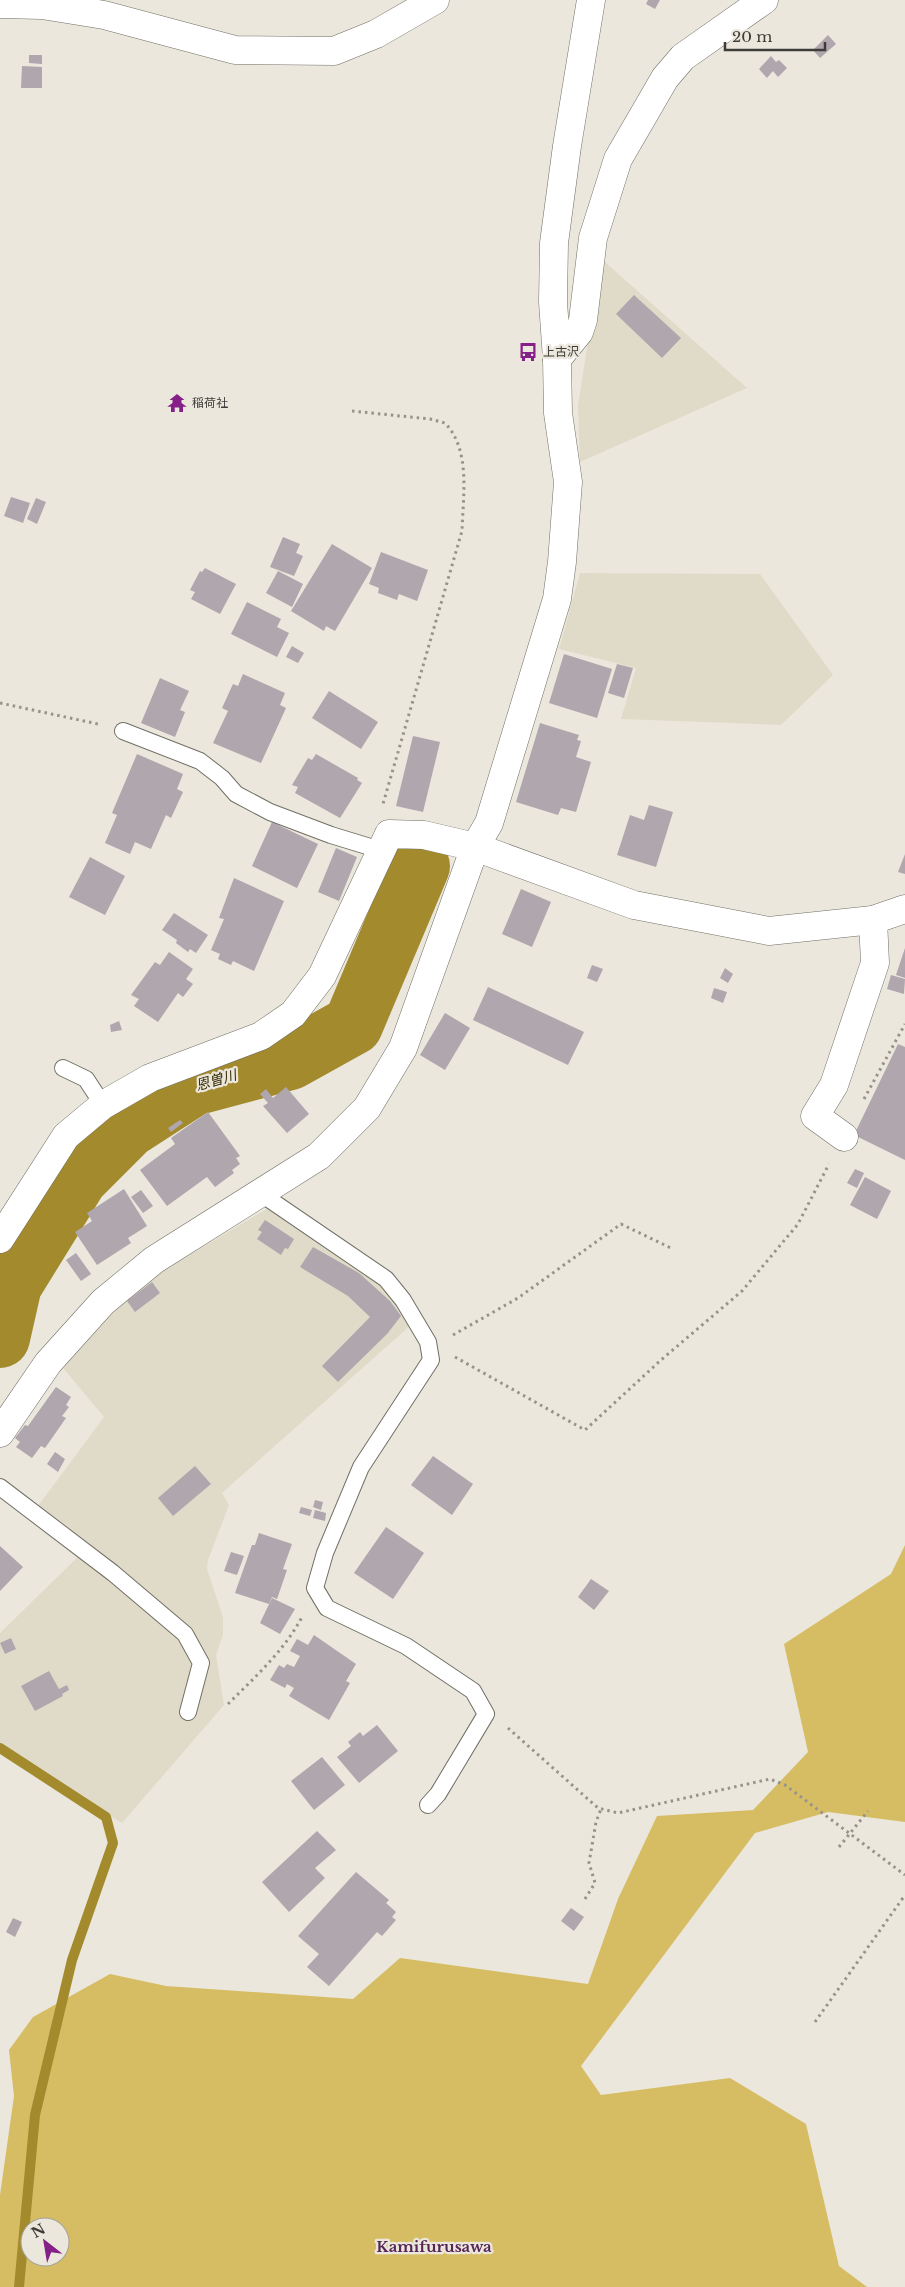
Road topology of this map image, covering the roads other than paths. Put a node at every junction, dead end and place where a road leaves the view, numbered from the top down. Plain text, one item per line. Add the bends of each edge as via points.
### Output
1 (435, 0) edge
2 (591, 0) edge
3 (764, 0) edge
4 (0, 4) edge
5 (557, 359) junction
6 (123, 731) road end
7 (384, 842) junction
8 (475, 847) junction
9 (905, 909) edge
10 (873, 920) junction
11 (63, 1068) dead end
12 (103, 1105) junction
13 (844, 1137) road end
14 (260, 1193) junction
15 (0, 1239) edge
16 (0, 1433) edge
17 (0, 1487) edge
18 (188, 1712) dead end
19 (428, 1805) dead end

1 - 4 street via 376,34 334,51 235,50 104,15 42,5
2 - 5 street via 554,243 553,302
3 - 5 street via 683,57 665,78 615,169 592,238 583,320 579,332
5 - 8 street via 558,413 568,482 557,599 489,823
6 - 7 lane via 200,761 236,794 270,812 332,835
7 - 8 street via 424,835
7 - 12 street via 322,976 293,1014 261,1036 150,1078
8 - 10 street via 634,905 769,931
8 - 14 street via 402,1048 367,1108 319,1156
9 - 10 street
10 - 13 street via 875,963 834,1085 815,1116
11 - 12 lane via 86,1079
12 - 15 street via 66,1136
14 - 16 street via 154,1260 103,1302 48,1363
14 - 19 lane via 386,1279 433,1344 431,1360 361,1467 325,1553 315,1588 327,1608 406,1646 474,1691 486,1714 438,1794
17 - 18 lane via 114,1573 185,1634 201,1663

